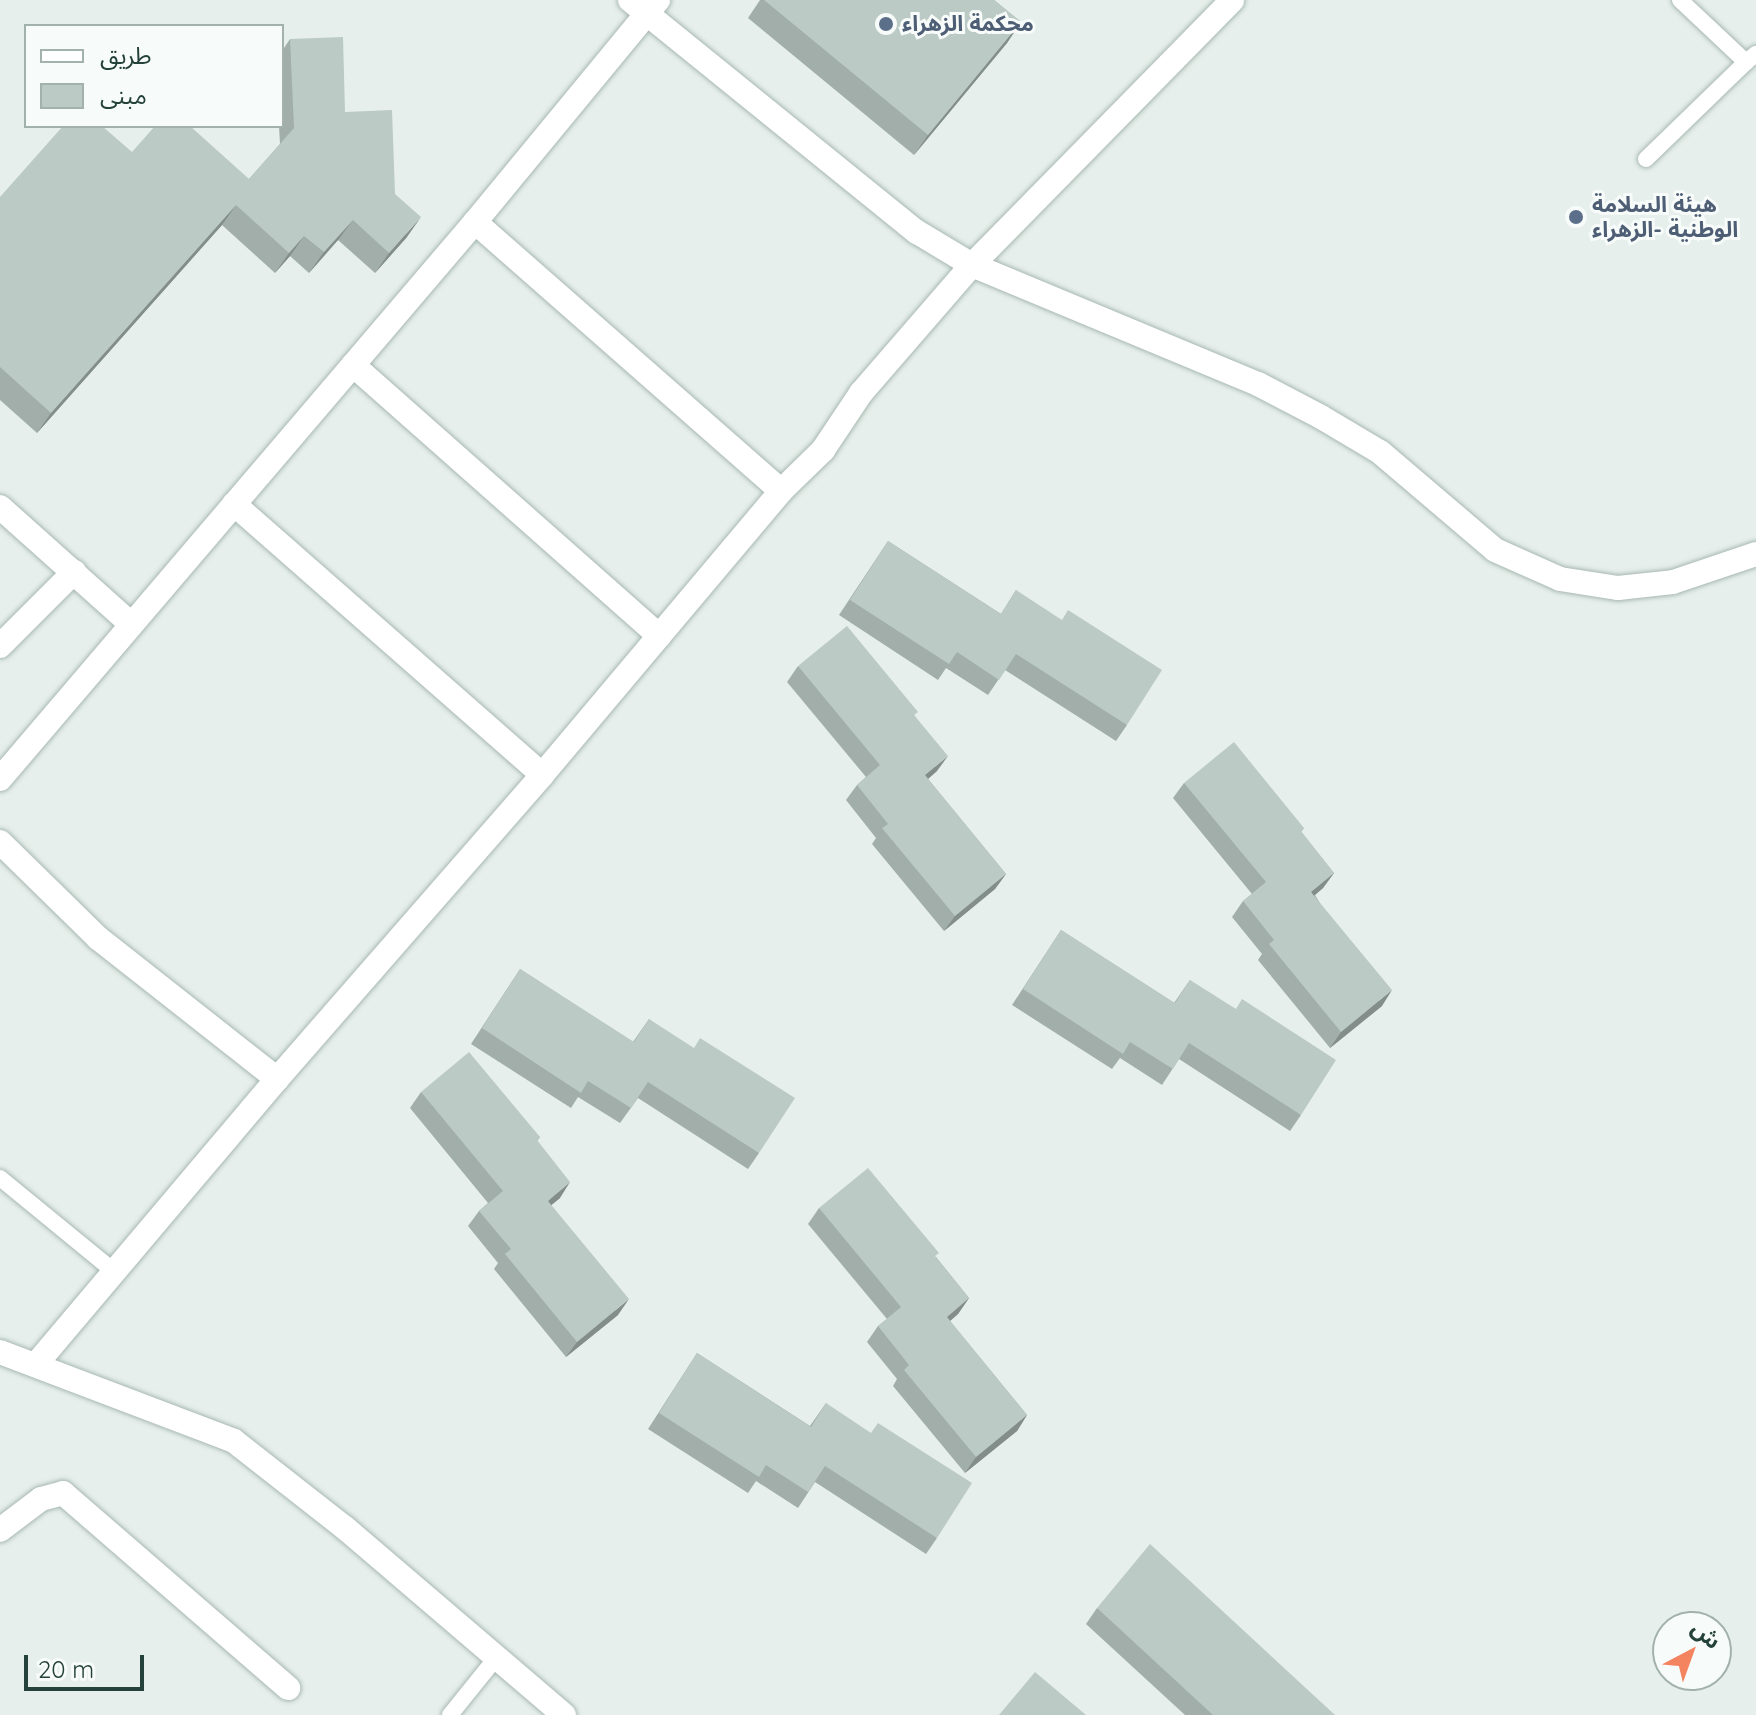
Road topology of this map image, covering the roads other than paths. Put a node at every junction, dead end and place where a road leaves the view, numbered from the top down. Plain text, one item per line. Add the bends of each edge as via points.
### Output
1 (1232, 0) edge
2 (1680, 0) edge
3 (645, 4) edge
4 (1751, 58) edge
5 (1646, 159) dead end
6 (475, 222) junction
7 (972, 265) junction
8 (353, 365) junction
9 (781, 491) junction
10 (234, 504) junction
11 (0, 507) edge
12 (1756, 554) edge
13 (74, 572) junction
14 (131, 624) junction
15 (659, 636) junction
16 (0, 646) edge
17 (542, 775) junction
18 (0, 779) edge
19 (0, 842) edge
20 (277, 1079) junction
21 (0, 1178) edge
22 (115, 1272) junction
23 (0, 1352) edge
24 (36, 1364) junction
25 (0, 1530) edge
26 (495, 1659) junction
27 (288, 1688) dead end
28 (450, 1715) edge
29 (564, 1715) edge

1 - 7 street
2 - 4 lane
3 - 6 street
3 - 7 street via 917,232
4 - 5 lane
6 - 8 street
6 - 9 street
7 - 9 street via 861,393 823,450
7 - 12 street via 1283,397 1380,452 1495,550 1560,579 1618,588 1673,582
8 - 10 street
8 - 15 street
9 - 15 street
10 - 14 street
10 - 17 street
11 - 13 street
13 - 14 street
13 - 16 street
14 - 18 street
15 - 17 street
17 - 20 street
19 - 20 street via 98,938
20 - 22 street
21 - 22 lane
22 - 24 street
23 - 24 street
24 - 26 street via 234,1441 345,1528
25 - 27 street via 41,1499 63,1493
26 - 28 lane
26 - 29 street

